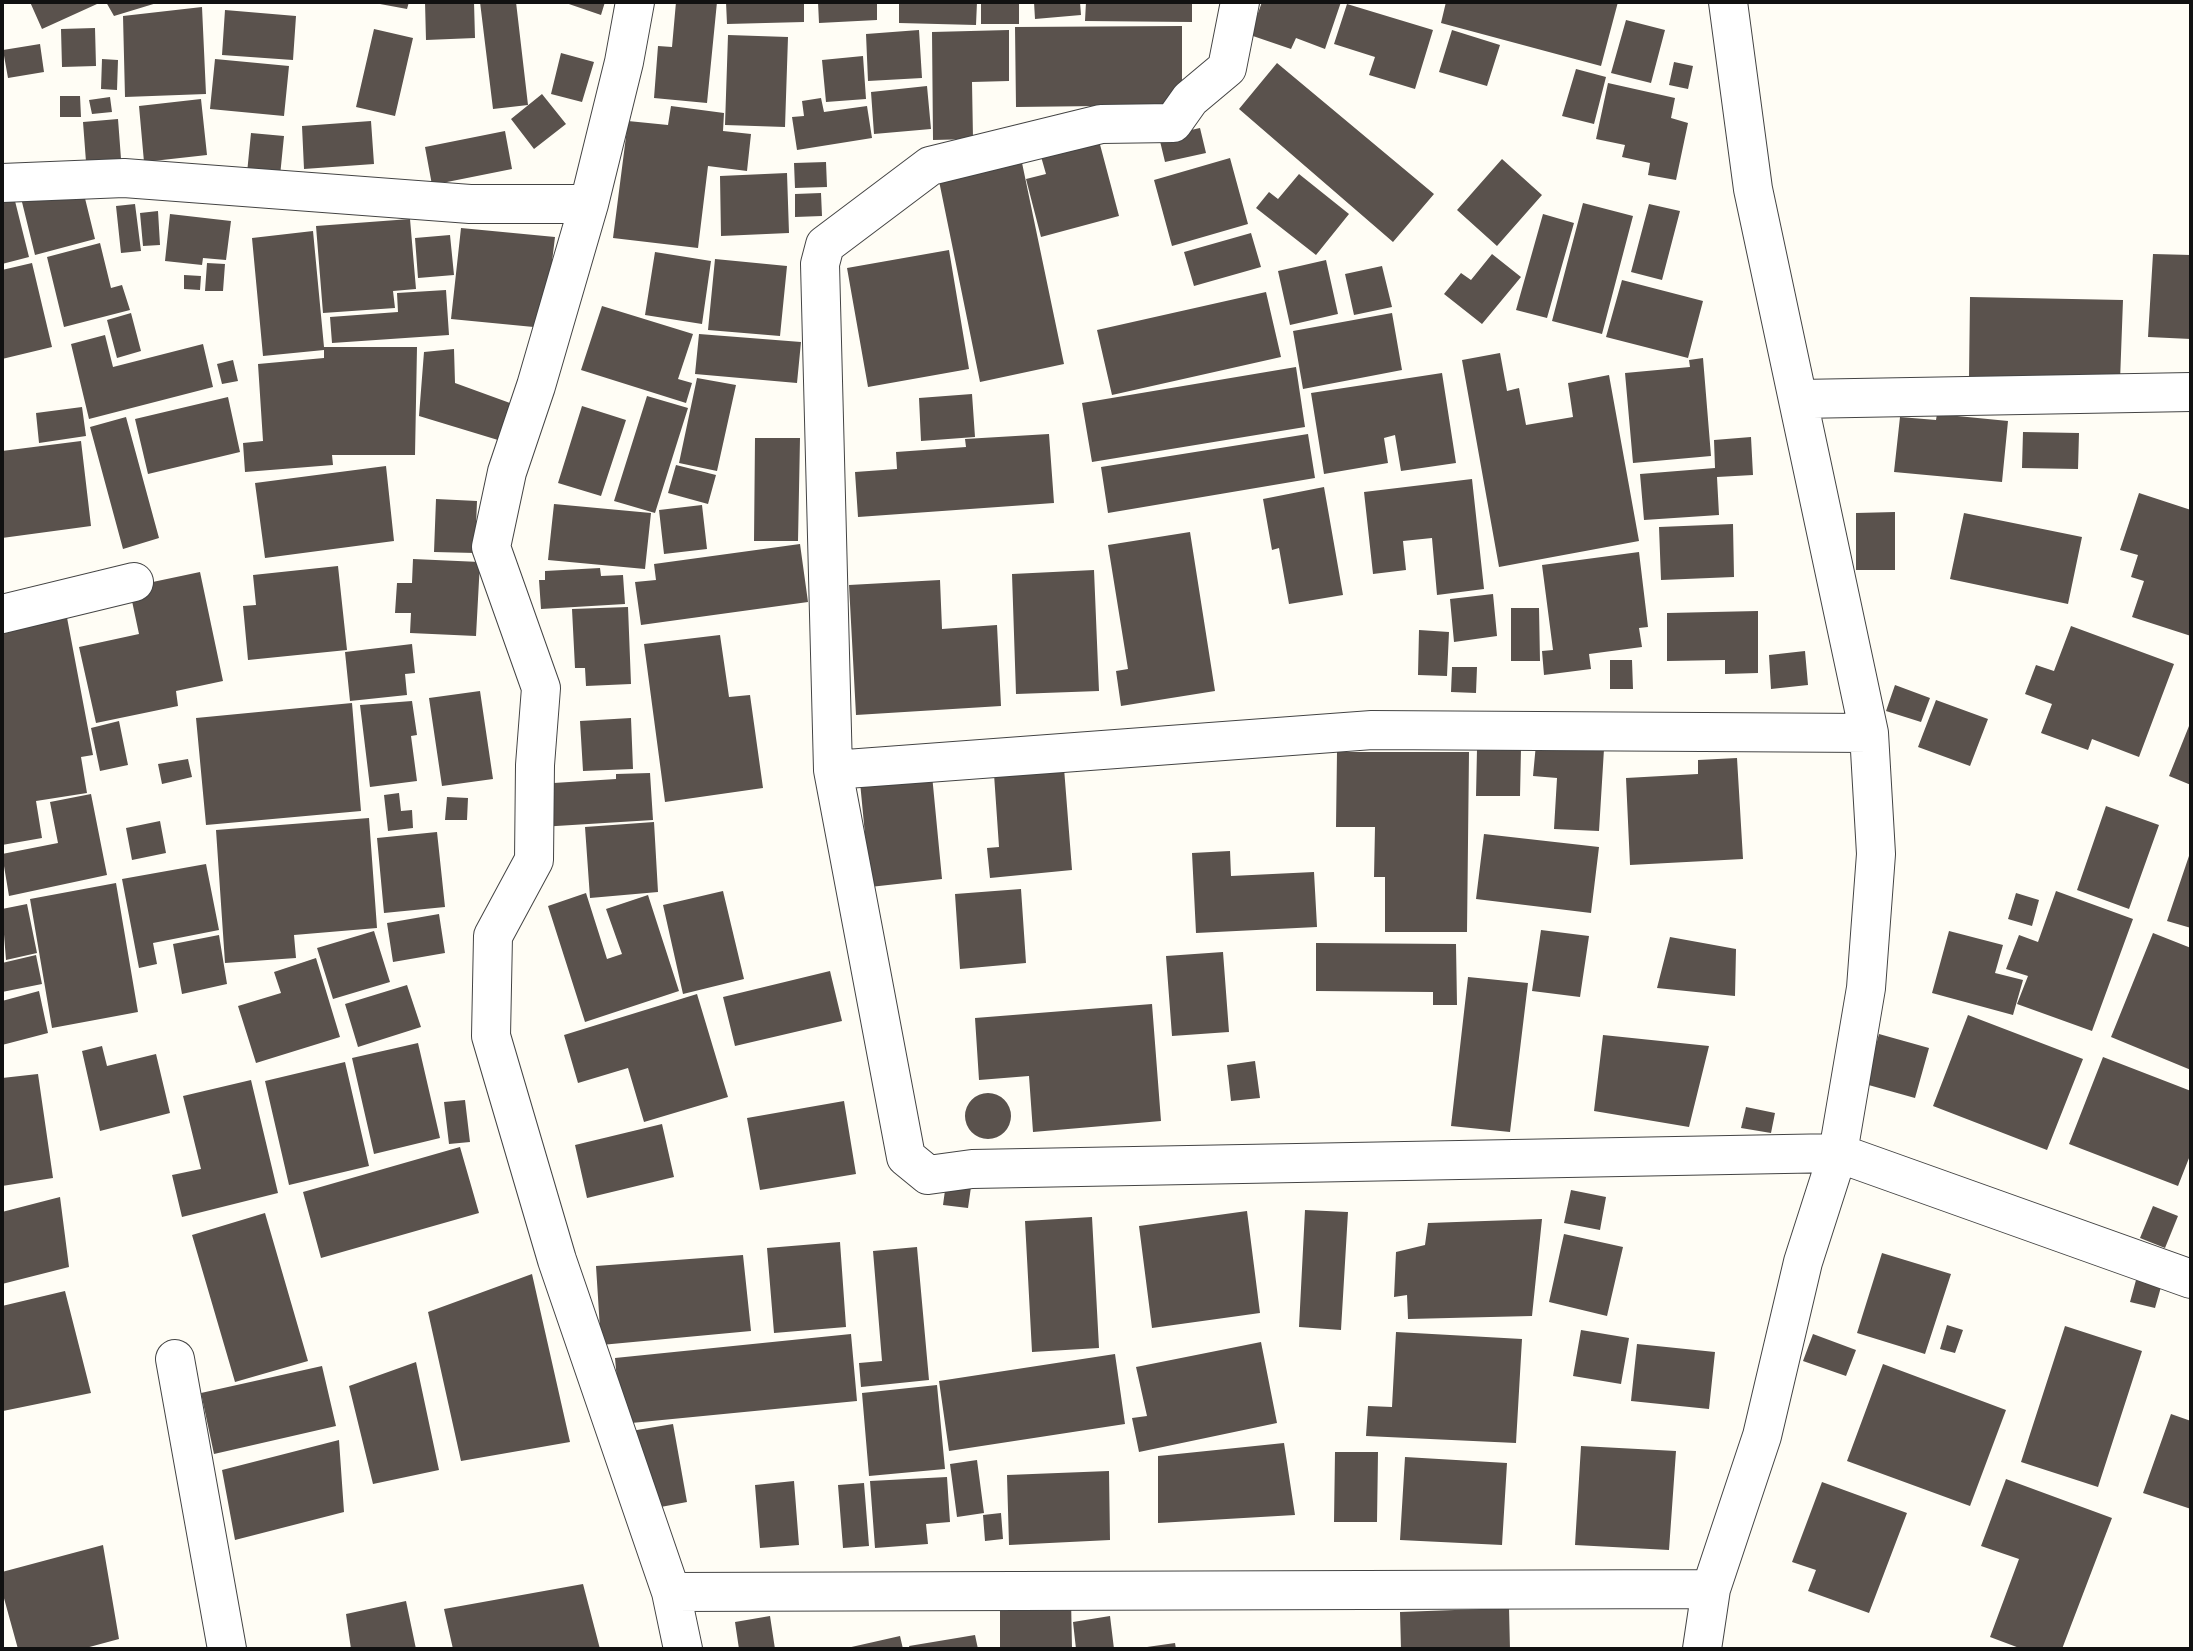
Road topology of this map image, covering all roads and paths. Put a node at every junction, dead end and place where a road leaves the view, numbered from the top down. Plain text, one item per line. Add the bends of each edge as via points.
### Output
1 (635, 2) edge
2 (1240, 2) edge
3 (1728, 2) edge
4 (2, 183) edge
5 (589, 204) junction
6 (2191, 391) edge
7 (1800, 399) junction
8 (134, 582) dead end
9 (2, 614) edge
10 (1870, 733) junction
11 (833, 770) junction
12 (1838, 1153) junction
13 (2191, 1279) edge
14 (175, 1359) dead end
15 (1711, 1589) junction
16 (671, 1592) junction
17 (227, 1649) edge
18 (683, 1649) edge
19 (1702, 1649) edge

1 - 5 street
2 - 11 street via 1227,68 1190,99 1173,122 1101,124 930,166 825,245 820,264
3 - 7 street via 1754,189
4 - 5 street via 124,178 470,204
5 - 16 street via 537,386 507,472 491,547 541,688 534,860 494,936 491,1036 557,1260
6 - 7 street
7 - 10 street
8 - 9 street
10 - 11 street via 1372,730
10 - 12 street via 1876,853 1866,988
11 - 12 street via 906,1157 928,1175 972,1169
12 - 13 street
12 - 15 street via 1803,1262 1762,1436
14 - 17 street
15 - 16 street
15 - 19 street
16 - 18 street

